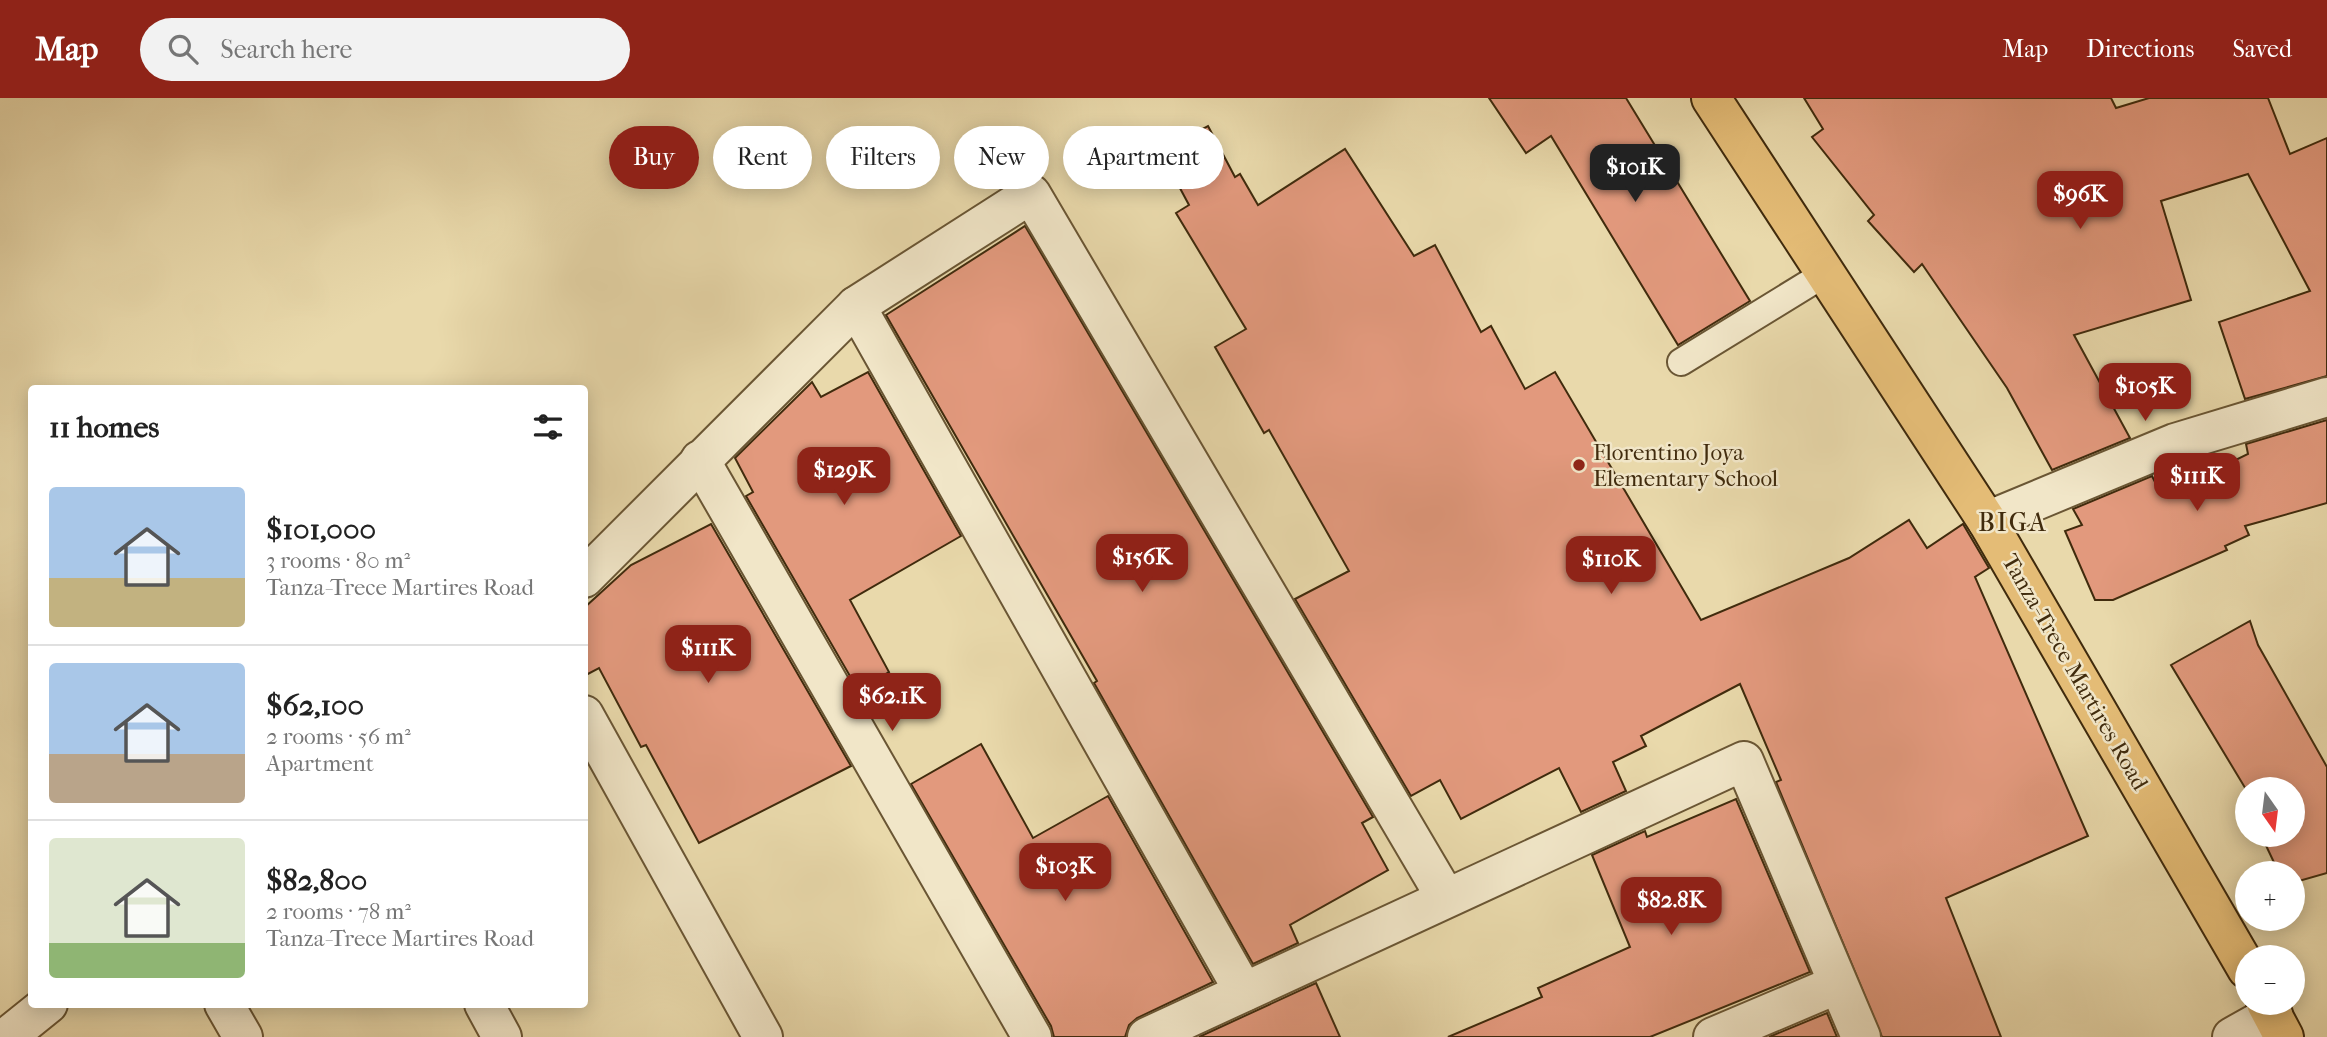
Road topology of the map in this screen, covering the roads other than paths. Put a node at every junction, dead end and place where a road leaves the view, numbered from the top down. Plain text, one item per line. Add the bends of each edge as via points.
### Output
1 (1711, 98) edge
2 (1826, 273) junction
3 (856, 306) junction
4 (1681, 362) dead end
5 (2327, 397) edge
6 (700, 460) junction
7 (1987, 521) junction
8 (588, 574) edge
9 (588, 722) edge
10 (1446, 898) junction
11 (2235, 948) edge
12 (1836, 985) junction
13 (1244, 992) junction
14 (43, 1008) edge
15 (226, 1008) edge
16 (486, 1008) edge
17 (2274, 1018) edge
18 (7, 1037) edge
19 (243, 1037) edge
20 (502, 1037) edge
21 (763, 1037) edge
22 (1032, 1037) edge
23 (1147, 1037) edge
24 (1713, 1037) edge
25 (1861, 1037) edge
26 (2232, 1037) edge

1 - 2 main road, Tanza-Trece Martires Road
2 - 4 lane
2 - 7 main road, Tanza-Trece Martires Road
3 - 6 street
3 - 10 street via 1031,194
3 - 13 street
5 - 7 street via 2175,443
6 - 8 street
6 - 22 street
7 - 11 main road, Tanza-Trece Martires Road
9 - 21 street
10 - 12 street via 1744,761
10 - 13 street
12 - 24 street
12 - 25 street
13 - 23 street
14 - 18 street
15 - 19 street
16 - 20 street
17 - 26 street

